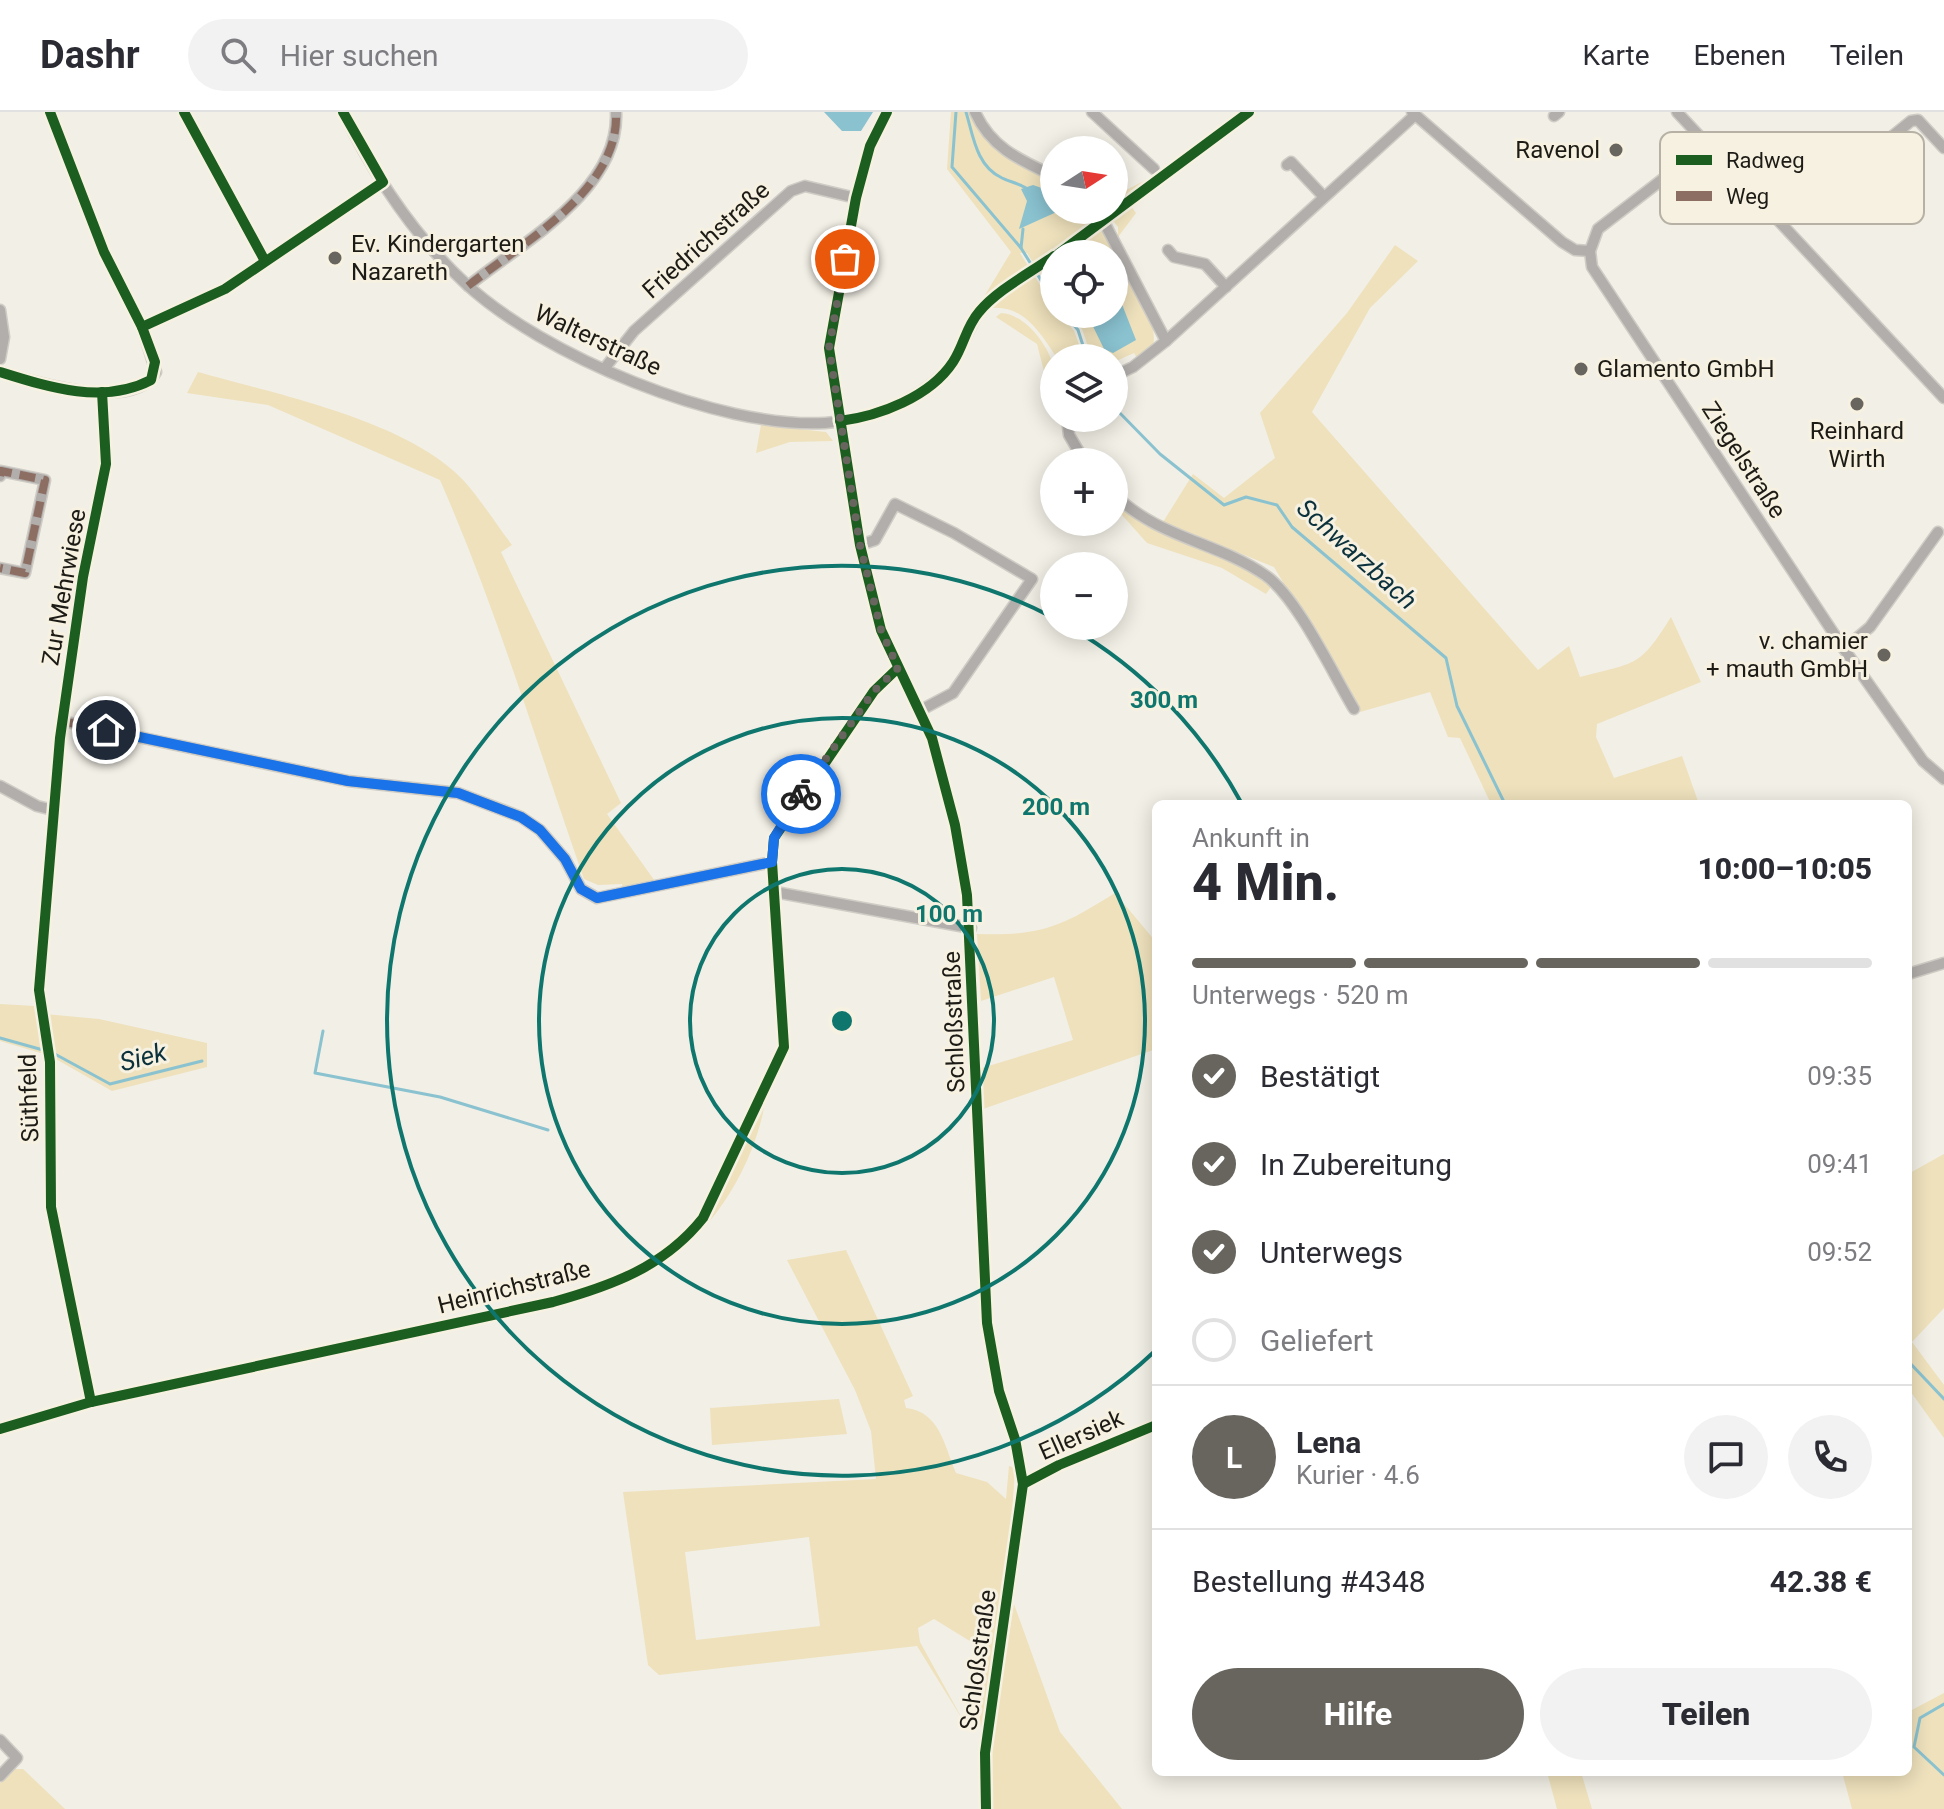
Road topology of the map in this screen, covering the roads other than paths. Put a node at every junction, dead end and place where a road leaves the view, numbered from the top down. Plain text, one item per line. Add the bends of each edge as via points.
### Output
1 (50, 112) edge
2 (184, 112) edge
3 (343, 112) edge
4 (616, 112) edge
5 (887, 112) edge
6 (975, 112) edge
7 (1092, 112) edge
8 (1677, 112) edge
9 (1414, 113) edge
10 (1695, 132) edge
11 (1897, 132) edge
12 (1944, 148) edge
13 (1287, 165) dead end
14 (1040, 168) edge
15 (1154, 169) dead end
16 (1660, 179) edge
17 (383, 182) junction
18 (1324, 197) junction
19 (856, 198) junction
20 (1105, 224) edge
21 (1781, 224) edge
22 (1168, 250) dead end
23 (1590, 251) junction
24 (265, 261) junction
25 (468, 286) junction
26 (1226, 287) junction
27 (981, 309) dead end
28 (0, 310) edge
29 (142, 327) junction
30 (1166, 341) junction
31 (0, 359) edge
32 (604, 369) junction
33 (1128, 369) edge
34 (0, 372) edge
35 (102, 392) junction
36 (1944, 398) edge
37 (840, 421) junction
38 (0, 476) edge
39 (1128, 508) edge
40 (1938, 532) dead end
41 (860, 545) junction
42 (0, 568) edge
43 (1844, 649) junction
44 (898, 668) junction
45 (1354, 709) dead end
46 (921, 710) junction
47 (62, 721) junction
48 (1944, 779) edge
49 (0, 786) edge
50 (55, 789) joint
51 (53, 810) junction
52 (772, 862) junction
53 (775, 892) junction
54 (971, 928) junction
55 (1944, 963) edge
56 (1912, 973) edge
57 (91, 1402) junction
58 (1152, 1427) edge
59 (0, 1429) edge
60 (1023, 1484) junction
61 (0, 1740) edge
62 (0, 1776) edge
63 (986, 1809) edge

1 - 29 street via 104,252
2 - 24 street
3 - 17 street, Walterstraße
4 - 25 street via 610,156 590,187
5 - 19 street, Schloßstraße via 870,146
6 - 14 street via 997,145
7 - 15 street
8 - 10 street
9 - 18 street
9 - 23 street via 1562,242
11 - 12 street via 1918,120
13 - 18 street via 1291,162
16 - 23 street via 1598,229
17 - 24 street
17 - 25 street, Walterstraße via 405,218
18 - 26 street
19 - 32 street, Friedrichstraße via 805,186 791,191 634,331
19 - 37 street, Schloßstraße via 829,348
20 - 30 street
21 - 36 street
22 - 26 street via 1174,257 1205,264
23 - 43 street, Ziegelstraße via 1592,267
24 - 29 street via 225,289
25 - 32 street, Walterstraße via 518,325
26 - 30 street
27 - 37 street, Walterstraße via 944,373 896,405
28 - 31 street
29 - 35 street via 155,362 151,380
30 - 33 street
32 - 37 street, Walterstraße via 677,399 773,420
34 - 35 street via 69,391
35 - 47 street, Zur Mehrwiese via 106,464
37 - 41 street, Schloßstraße
38 - 42 street via 1,471 45,480 25,573
39 - 45 street via 1161,529 1249,564 1269,578 1294,609
40 - 43 street via 1870,627
41 - 44 street, Schloßstraße via 881,630
41 - 46 street via 875,540 895,504 1032,579 953,693
43 - 48 street, Ziegelstraße via 1923,761
44 - 46 street, Schloßstraße
44 - 52 street, Heinrichstraße via 874,691 779,826
46 - 54 street, Schloßstraße via 945,779
47 - 50 street, Zur Mehrwiese
47 - 52 street via 348,781 458,793 521,817 540,830 581,889 597,898
49 - 51 street
50 - 51 street, Süthfeld
51 - 57 street, Süthfeld via 39,990 50,1062 50,1198
52 - 53 street, Heinrichstraße
53 - 54 street
53 - 57 street, Heinrichstraße via 784,1047 703,1218 669,1255 590,1291 545,1304
54 - 60 street, Schloßstraße via 987,1323
55 - 56 street
57 - 59 street, Heinrichstraße
58 - 60 street, Ellersiek
60 - 63 street, Schloßstraße via 985,1753
61 - 62 street via 17,1758

